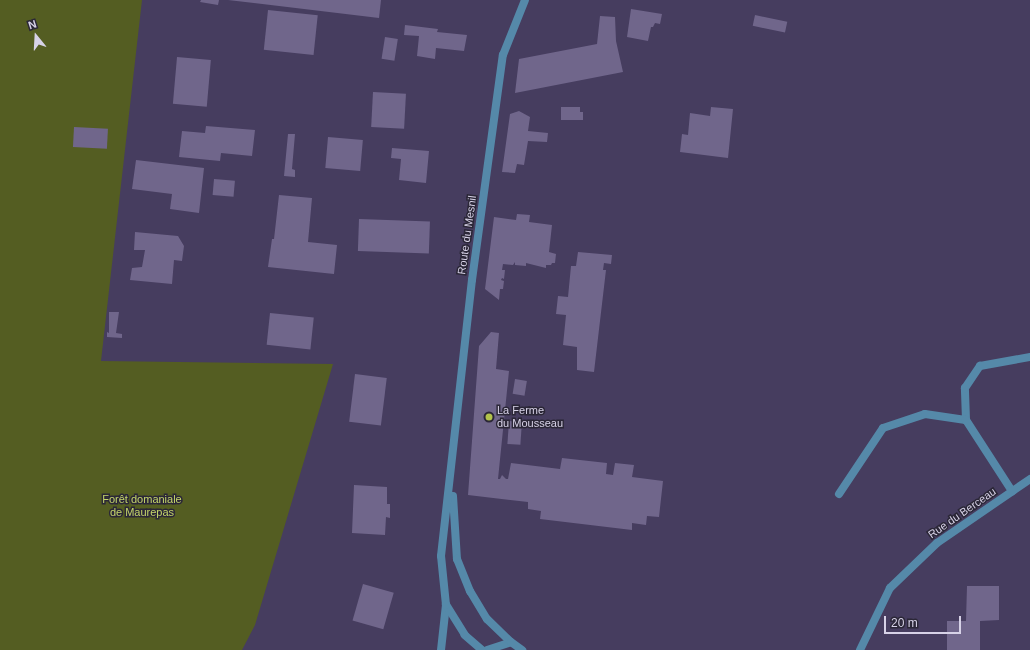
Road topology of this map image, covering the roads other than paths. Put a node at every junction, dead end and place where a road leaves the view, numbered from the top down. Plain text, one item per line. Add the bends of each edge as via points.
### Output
1 (525, 0) edge
2 (1030, 357) edge
3 (966, 420) junction
4 (451, 477) junction
5 (1030, 479) edge
6 (1012, 492) junction
7 (839, 494) dead end
8 (446, 605) junction
9 (511, 642) junction
10 (441, 650) edge
11 (482, 650) edge
12 (487, 650) edge
13 (522, 650) edge
14 (860, 650) edge

1 - 4 street, Route du Mesnil via 503,55 472,280
2 - 3 street via 980,366 965,388
3 - 6 street
3 - 7 street via 924,414 883,428
4 - 8 street, Route du Mesnil via 441,556
4 - 9 street, Route du Mesnil via 457,559 470,591 487,619
5 - 6 street, Rue du Berceau
6 - 14 street, Rue du Berceau via 937,543 890,588
8 - 10 street
8 - 11 street, Route du Mesnil via 465,635
9 - 12 street
9 - 13 street, Route du Mesnil

